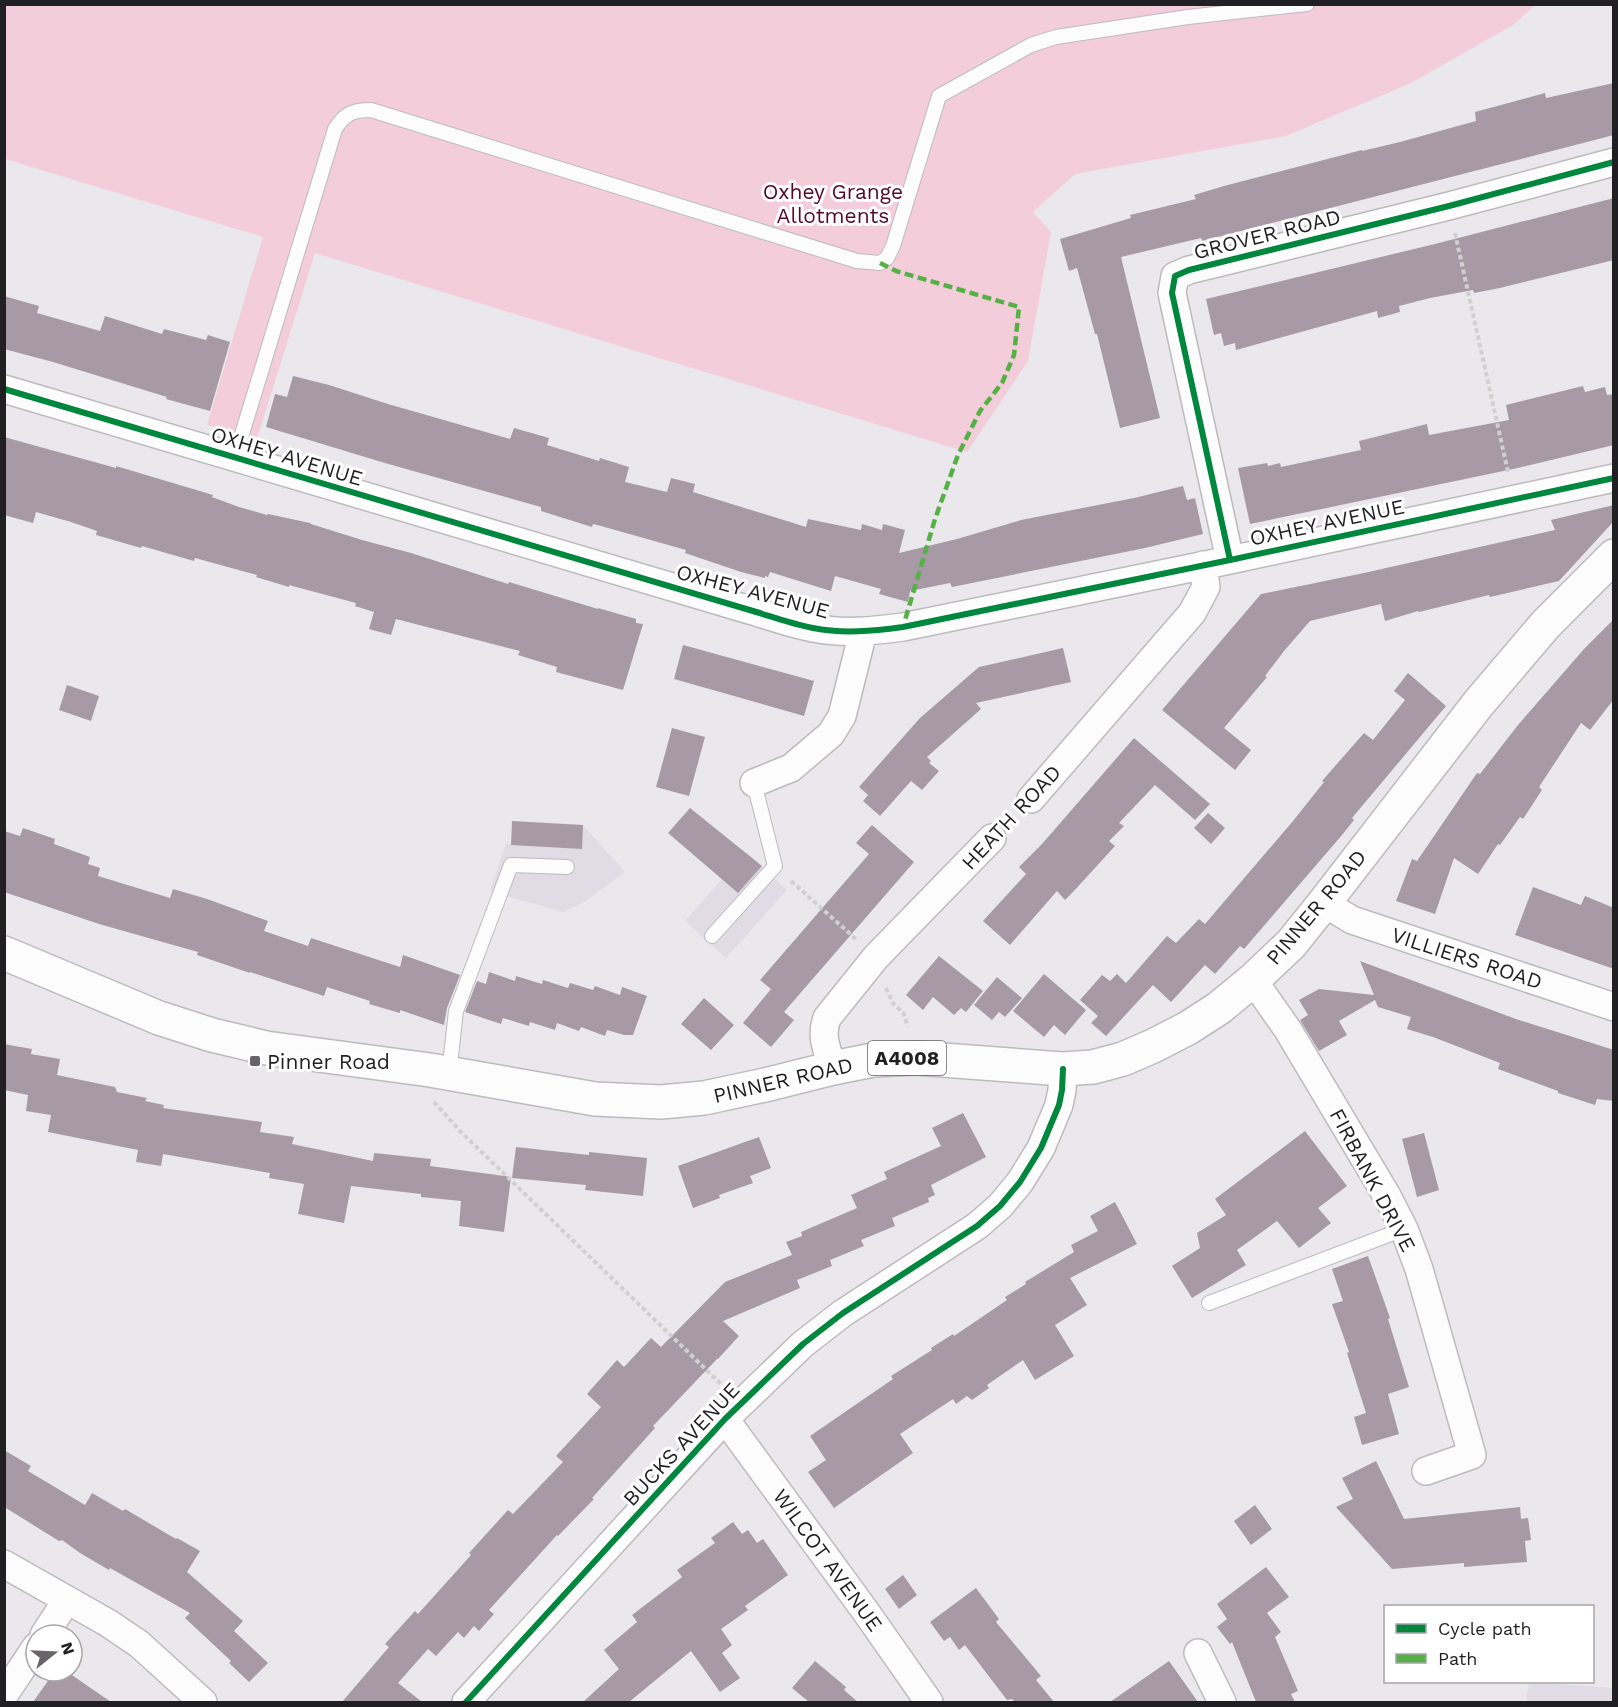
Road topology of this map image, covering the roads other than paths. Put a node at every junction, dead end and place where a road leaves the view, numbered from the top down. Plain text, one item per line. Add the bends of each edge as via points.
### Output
1 (1307, 4) edge
2 (1614, 162) edge
3 (4, 389) edge
4 (235, 457) junction
5 (1614, 478) edge
6 (1614, 556) edge
7 (1230, 560) junction
8 (1203, 565) junction
9 (863, 632) junction
10 (754, 783) joint
11 (1031, 799) dead end
12 (993, 838) dead end
13 (567, 867) dead end
14 (1324, 903) junction
15 (712, 936) dead end
16 (4, 953) edge
17 (1253, 980) junction
18 (1614, 1007) edge
19 (833, 1068) junction
20 (1063, 1069) junction
21 (439, 1072) junction
22 (1404, 1229) junction
23 (1209, 1303) dead end
24 (732, 1411) junction
25 (1426, 1471) dead end
26 (4, 1564) edge
27 (67, 1600) junction
28 (52, 1623) edge
29 (1198, 1653) dead end
30 (24, 1665) edge
31 (4, 1695) edge
32 (203, 1702) edge
33 (466, 1702) edge
34 (929, 1702) edge
35 (1222, 1702) edge

1 - 4 lane via 1056,37 1031,45 939,96 893,246 880,263 857,261 371,110 348,113 335,129
2 - 7 street, GROVER ROAD via 1175,276 1172,293
3 - 4 street, OXHEY AVENUE
4 - 9 street, OXHEY AVENUE via 813,628
5 - 7 street, OXHEY AVENUE
6 - 14 main road, PINNER ROAD / A4008 via 1546,624 1478,704
7 - 8 street, OXHEY AVENUE
8 - 9 street, OXHEY AVENUE
8 - 11 street, HEATH ROAD via 1206,587 1192,613
9 - 10 street via 842,716 831,734 791,768
10 - 15 lane via 775,866
12 - 19 street, HEATH ROAD via 876,957 827,1018 823,1029
13 - 21 lane via 511,865 456,1011
14 - 17 main road, PINNER ROAD / A4008 via 1291,944
14 - 18 street, VILLIERS ROAD via 1352,920
16 - 21 main road, PINNER ROAD / A4008 via 159,1018 212,1035 266,1048
17 - 20 main road, PINNER ROAD / A4008 via 1219,1008 1153,1046 1093,1067
17 - 22 street, FIRBANK DRIVE via 1288,1030
19 - 20 main road, PINNER ROAD / A4008 via 873,1060 916,1058
19 - 21 main road, PINNER ROAD / A4008 via 704,1098 661,1102 595,1099
20 - 24 street, BUCKS AVENUE via 1059,1105 1041,1148 1000,1206 977,1226 843,1313 803,1344
22 - 23 lane
22 - 25 street, FIRBANK DRIVE via 1472,1455
24 - 33 street, BUCKS AVENUE
24 - 34 street, WILCOT AVENUE
26 - 27 street
27 - 28 street
27 - 32 street via 139,1644
29 - 35 street
30 - 31 street

